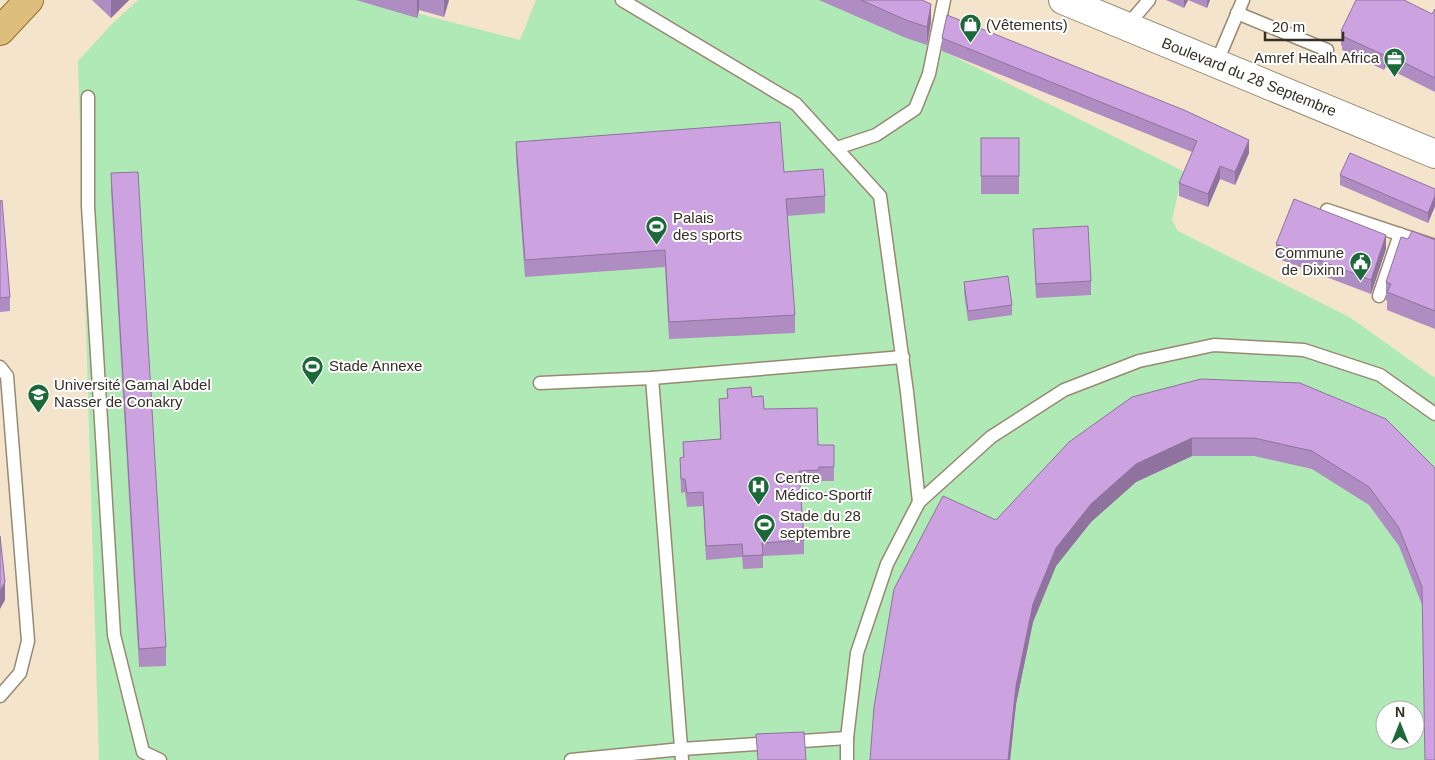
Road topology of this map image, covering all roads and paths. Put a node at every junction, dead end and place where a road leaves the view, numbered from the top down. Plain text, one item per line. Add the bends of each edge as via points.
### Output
1 (29, 0) edge
2 (622, 0) edge
3 (944, 0) edge
4 (1063, 0) edge
5 (1149, 0) edge
6 (1243, 0) edge
7 (1238, 13) junction
8 (1126, 27) junction
9 (0, 31) edge
10 (1327, 50) dead end
11 (1216, 64) junction
12 (88, 97) dead end
13 (837, 148) junction
14 (1435, 154) edge
15 (1327, 210) edge
16 (1400, 234) junction
17 (1435, 246) edge
18 (1379, 296) dead end
19 (902, 357) junction
20 (0, 366) edge
21 (652, 378) junction
22 (540, 383) dead end
23 (1435, 414) edge
24 (919, 502) junction
25 (0, 696) edge
26 (847, 738) junction
27 (682, 754) edge
28 (160, 760) edge
29 (571, 760) edge
30 (847, 760) edge

1 - 9 main road
2 - 13 lane via 796,104
3 - 13 lane via 929,74 915,109 876,135
4 - 8 main road, Boulevard du 28 Septembre
5 - 8 lane
6 - 7 lane
7 - 10 lane
7 - 11 lane
8 - 11 main road, Boulevard du 28 Septembre
11 - 14 main road, Boulevard du 28 Septembre
12 - 28 lane via 88,206 114,635 143,752
13 - 19 lane via 880,196
15 - 16 lane
16 - 17 lane
16 - 18 lane
19 - 21 lane
19 - 24 lane
20 - 25 lane via 7,376 28,641 20,673
21 - 22 lane
21 - 27 lane
23 - 24 lane via 1380,375 1304,350 1214,345 1138,361 1064,390 991,437
24 - 26 lane via 887,564 857,653
26 - 27 lane
26 - 30 lane
27 - 29 lane

